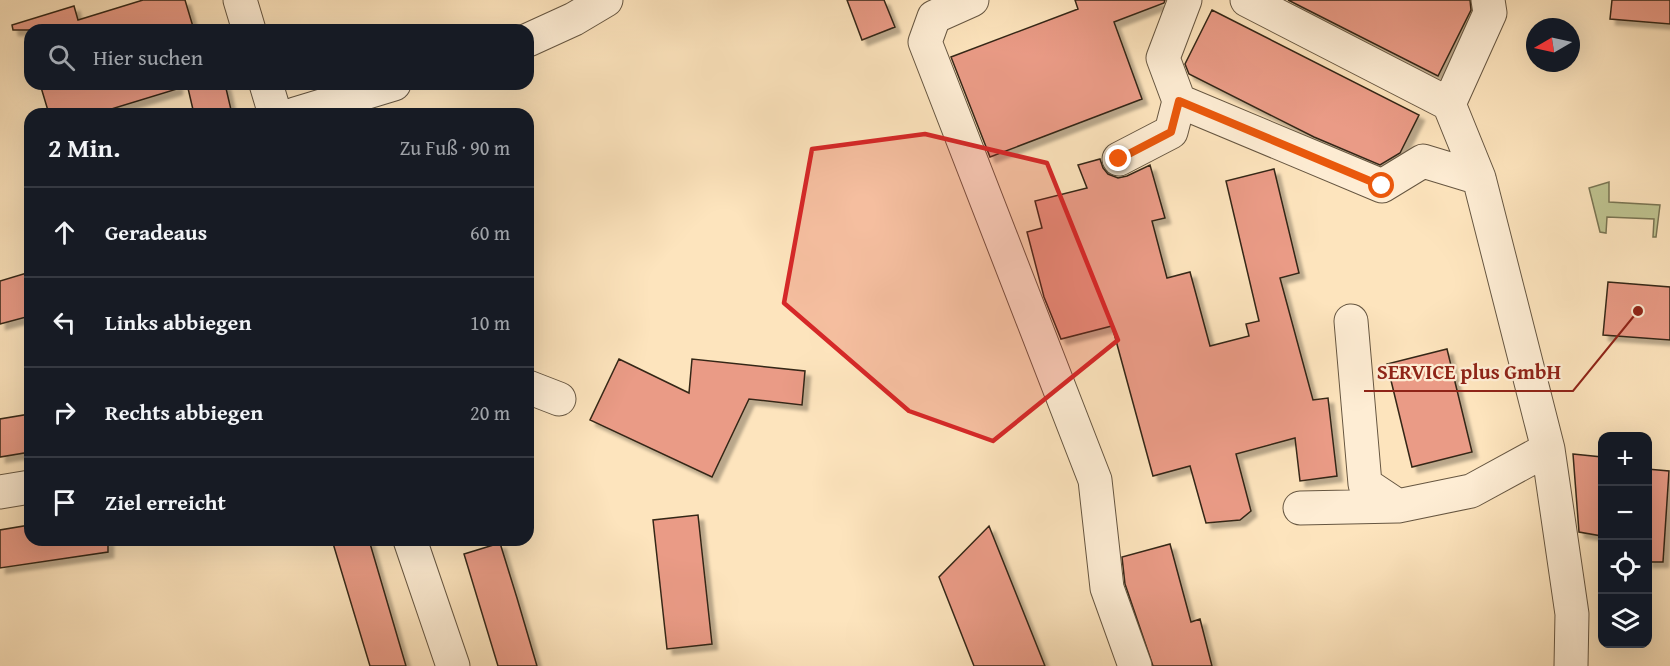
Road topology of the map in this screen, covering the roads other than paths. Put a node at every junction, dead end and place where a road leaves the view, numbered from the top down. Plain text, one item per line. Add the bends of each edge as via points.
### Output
1 (240, 0) edge
2 (606, 0) edge
3 (972, 0) edge
4 (1185, 0) edge
5 (1247, 0) edge
6 (1488, 0) edge
7 (247, 24) edge
8 (534, 37) edge
9 (268, 90) edge
10 (374, 90) edge
11 (1179, 101) junction
12 (1449, 104) junction
13 (273, 108) edge
14 (315, 108) edge
15 (1119, 159) dead end
16 (1479, 178) junction
17 (1352, 321) dead end
18 (534, 389) edge
19 (559, 399) dead end
20 (1548, 449) junction
21 (24, 488) edge
22 (0, 492) edge
23 (1398, 506) junction
24 (1300, 508) dead end
25 (412, 546) edge
26 (453, 666) edge
27 (1135, 666) edge
28 (1572, 666) edge

1 - 7 street
2 - 8 street
3 - 27 street via 934,17 925,42 1095,480 1107,588
4 - 11 street via 1163,58
5 - 12 street
6 - 12 street via 1490,13
9 - 13 street
10 - 14 street
11 - 15 street via 1171,132
11 - 16 street via 1382,186 1423,161
12 - 16 street
16 - 20 street
17 - 23 street via 1365,484
18 - 19 street
20 - 23 street via 1470,491
20 - 28 street via 1572,614
21 - 22 street
23 - 24 street
25 - 26 street

